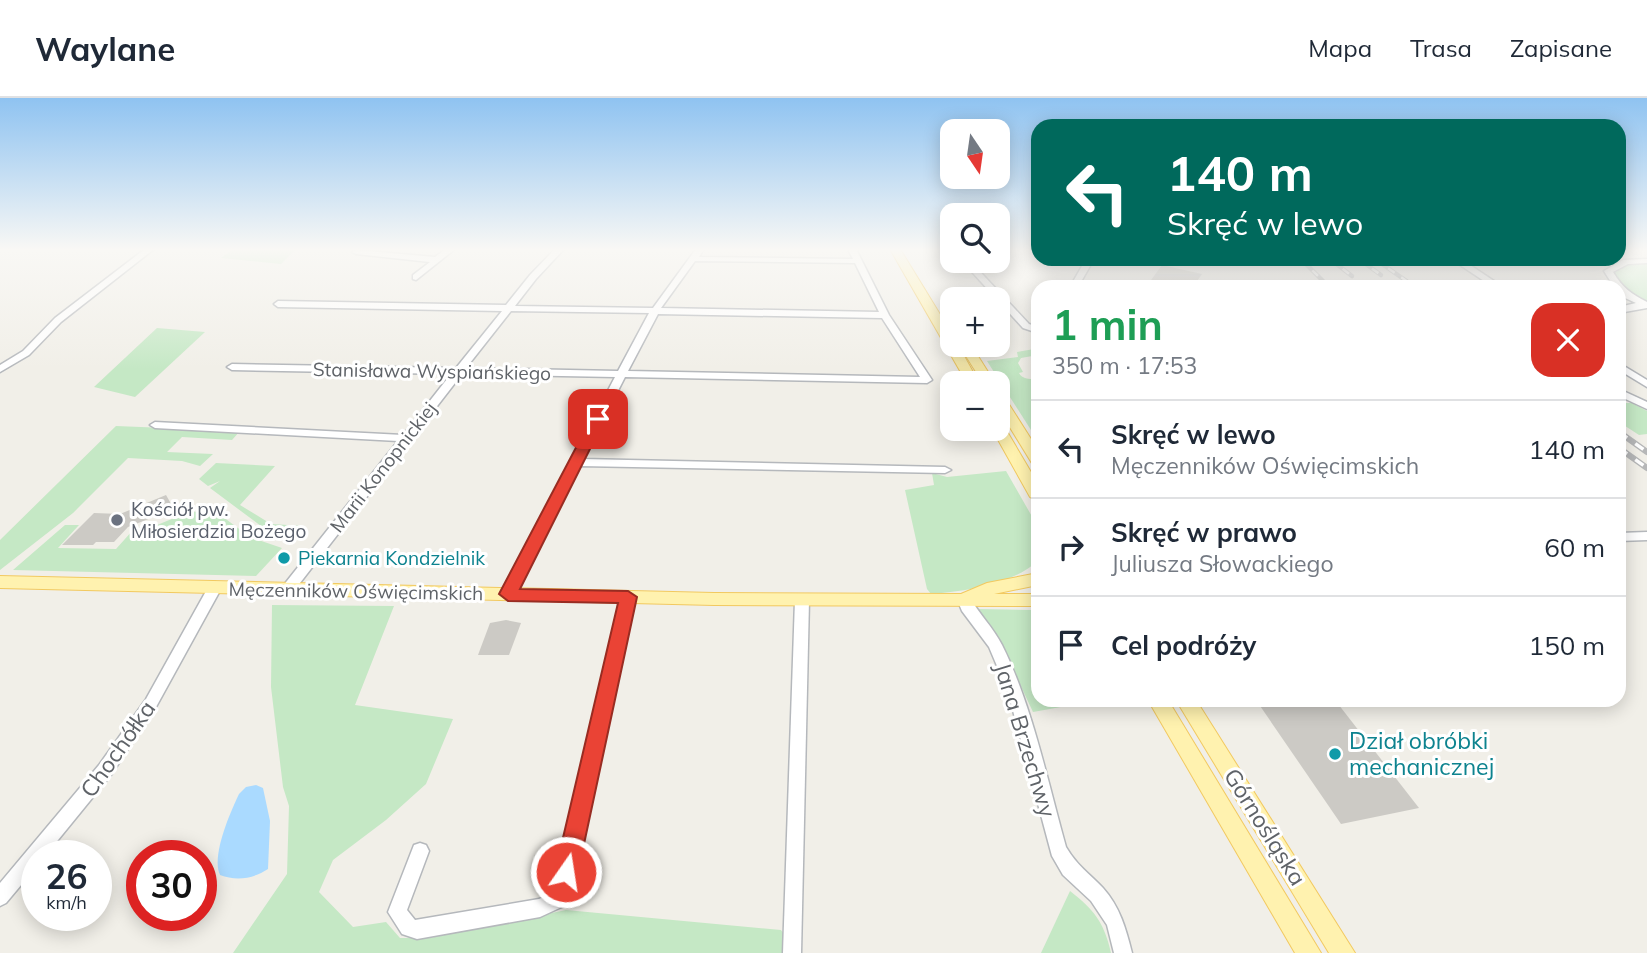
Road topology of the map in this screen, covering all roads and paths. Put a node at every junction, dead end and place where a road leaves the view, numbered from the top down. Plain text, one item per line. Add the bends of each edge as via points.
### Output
1 (98, 289) edge
2 (524, 289) edge
3 (671, 289) edge
4 (871, 289) edge
5 (919, 289) edge
6 (930, 289) edge
7 (992, 289) edge
8 (1626, 294) edge
9 (1630, 298) junction
10 (1626, 299) edge
11 (278, 304) dead end
12 (1645, 304) edge
13 (940, 305) edge
14 (1626, 308) edge
15 (508, 309) junction
16 (655, 312) junction
17 (885, 315) junction
18 (940, 325) edge
19 (1031, 328) edge
20 (232, 367) dead end
21 (0, 369) edge
22 (1626, 370) edge
23 (458, 372) junction
24 (621, 375) junction
25 (1647, 384) edge
26 (1626, 395) edge
27 (1647, 406) edge
28 (1010, 417) edge
29 (155, 425) dead end
30 (407, 438) junction
31 (1006, 441) edge
32 (1031, 451) edge
33 (575, 462) junction
34 (945, 470) dead end
35 (1031, 485) edge
36 (1647, 536) edge
37 (1626, 537) edge
38 (1031, 578) edge
39 (0, 582) edge
40 (215, 587) junction
41 (288, 589) junction
42 (508, 594) junction
43 (628, 597) junction
44 (964, 599) junction
45 (802, 600) junction
46 (1031, 601) edge
47 (1162, 707) edge
48 (1190, 707) edge
49 (420, 851) dead end
50 (0, 897) edge
51 (792, 953) edge
52 (1123, 953) edge
53 (1309, 953) edge
54 (1343, 953) edge

1 - 21 street via 26,353
2 - 15 street, Marii Konopnickiej
3 - 16 street
4 - 17 street
5 - 18 main road
6 - 13 main road
7 - 19 street
8 - 9 street
9 - 10 street
9 - 12 street
11 - 15 street
12 - 14 street
15 - 16 street
15 - 23 street, Marii Konopnickiej
16 - 17 street
16 - 24 street
17 - 24 street, Stanisława Wyspiańskiego via 927,380
20 - 23 street, Stanisława Wyspiańskiego
22 - 25 street
23 - 24 street, Stanisława Wyspiańskiego
23 - 30 street, Marii Konopnickiej
24 - 33 street
26 - 27 street
28 - 32 main road
29 - 30 street
30 - 41 street, Marii Konopnickiej
31 - 35 main road
33 - 34 street
33 - 42 street
36 - 37 street
38 - 44 main road, Męczenników Oświęcimskich
39 - 40 main road, Męczenników Oświęcimskich
40 - 41 main road, Męczenników Oświęcimskich
40 - 50 street, Chochółka via 151,704 105,770
41 - 42 main road, Męczenników Oświęcimskich
42 - 43 main road, Męczenników Oświęcimskich
43 - 45 main road, Męczenników Oświęcimskich
43 - 49 street via 560,899 540,908 409,928 397,912
44 - 45 main road, Męczenników Oświęcimskich
44 - 46 main road, Męczenników Oświęcimskich
44 - 52 street, Jana Brzechwy via 995,645 1015,692 1058,849 1069,869 1097,895 1115,921
45 - 51 street
47 - 53 main road, Górnośląska
48 - 54 main road, Górnośląska

